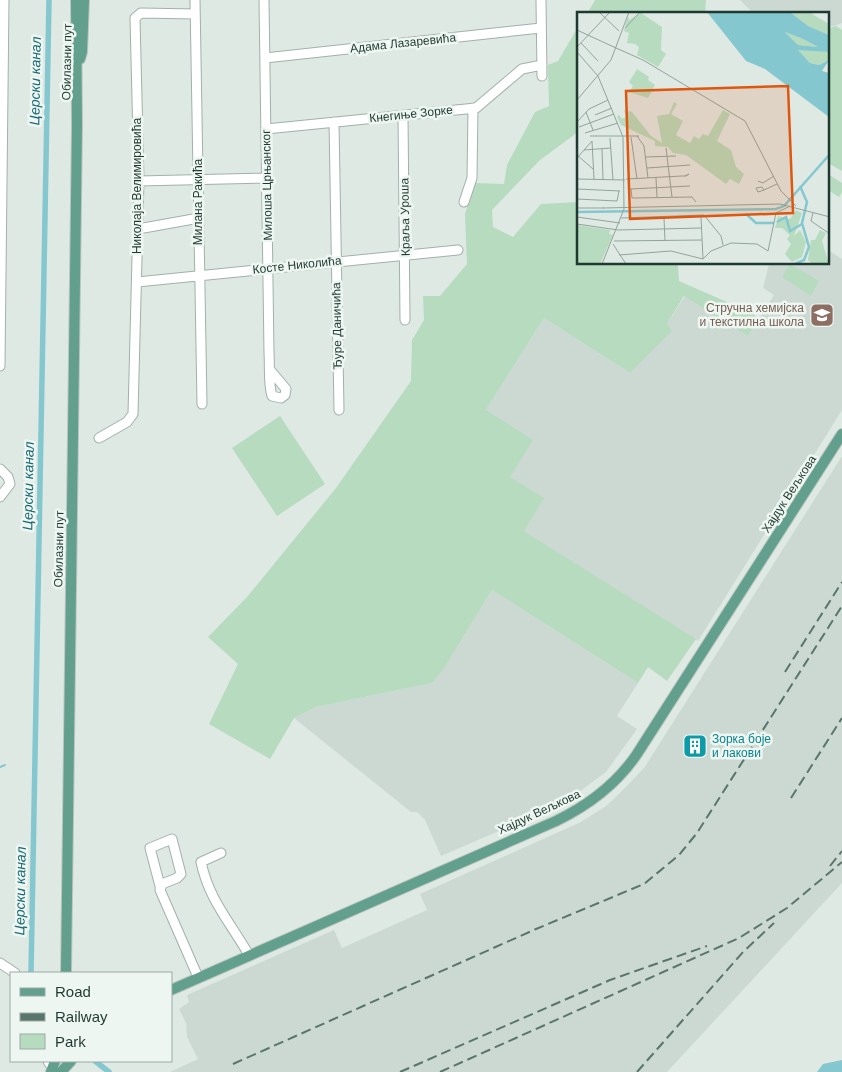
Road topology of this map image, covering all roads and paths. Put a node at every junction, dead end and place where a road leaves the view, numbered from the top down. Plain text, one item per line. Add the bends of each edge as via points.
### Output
1 (4, 0) edge
2 (76, 0) edge
3 (82, 0) edge
4 (195, 0) edge
5 (264, 0) edge
6 (541, 0) edge
7 (195, 14) junction
8 (542, 28) junction
9 (265, 58) junction
10 (542, 65) junction
11 (542, 76) dead end
12 (473, 108) junction
13 (403, 115) junction
14 (334, 122) junction
15 (77, 124) junction
16 (266, 129) junction
17 (267, 178) junction
18 (198, 180) junction
19 (139, 181) junction
20 (464, 202) dead end
21 (199, 218) junction
22 (1, 223) edge
23 (138, 229) junction
24 (458, 250) dead end
25 (405, 255) junction
26 (336, 261) junction
27 (268, 268) junction
28 (198, 276) junction
29 (137, 282) junction
30 (405, 320) dead end
31 (0, 366) edge
32 (270, 370) dead end
33 (202, 404) dead end
34 (339, 410) dead end
35 (842, 434) edge
36 (100, 438) dead end
37 (0, 469) edge
38 (0, 497) edge
39 (221, 853) dead end
40 (160, 886) junction
41 (249, 954) junction
42 (0, 962) edge
43 (14, 972) edge
44 (66, 972) edge
45 (198, 977) junction
46 (172, 990) edge

1 - 22 street
2 - 15 main road, Обилазни пут
3 - 15 main road, Обилазни пут
4 - 7 street, Милана Ракића
5 - 9 street, Милоша Црњанског
6 - 8 street
7 - 18 street, Милана Ракића
7 - 19 street, Николаја Велимировића via 141,13 136,16
8 - 9 street, Адама Лазаревића
8 - 10 street
9 - 16 street, Милоша Црњанског
10 - 11 street
10 - 12 street, Кнегиње Зорке via 522,68 481,105
12 - 13 street, Кнегиње Зорке
12 - 20 street via 472,178
13 - 14 street, Кнегиње Зорке
13 - 25 street, Краља Уроша
14 - 16 street, Кнегиње Зорке
14 - 26 street, Ђуре Даничића
15 - 44 main road, Обилазни пут
16 - 17 street, Милоша Црњанског
17 - 18 street
17 - 27 street, Милоша Црњанског
18 - 19 street
18 - 21 street, Милана Ракића
19 - 23 street, Николаја Велимировића
21 - 23 street
21 - 28 street, Милана Ракића
22 - 31 street
23 - 29 street, Николаја Велимировића
24 - 25 street, Косте Николића
25 - 26 street, Косте Николића
25 - 30 street, Краља Уроша
26 - 27 street, Косте Николића
26 - 34 street, Ђуре Даничића
27 - 28 street, Косте Николића
27 - 32 street, Милоша Црњанског
28 - 29 street, Косте Николића
28 - 33 street, Милана Ракића
29 - 36 street, Николаја Велимировића via 132,416
35 - 41 main road, Хајдук Вељкова via 637,754 608,788 562,818
37 - 38 street via 10,484
39 - 41 street via 201,862 205,881 211,897
40 - 40 street via 181,874 172,839 150,848
40 - 45 street
41 - 45 main road, Хајдук Вељкова
42 - 43 street
45 - 46 main road, Хајдук Вељкова

